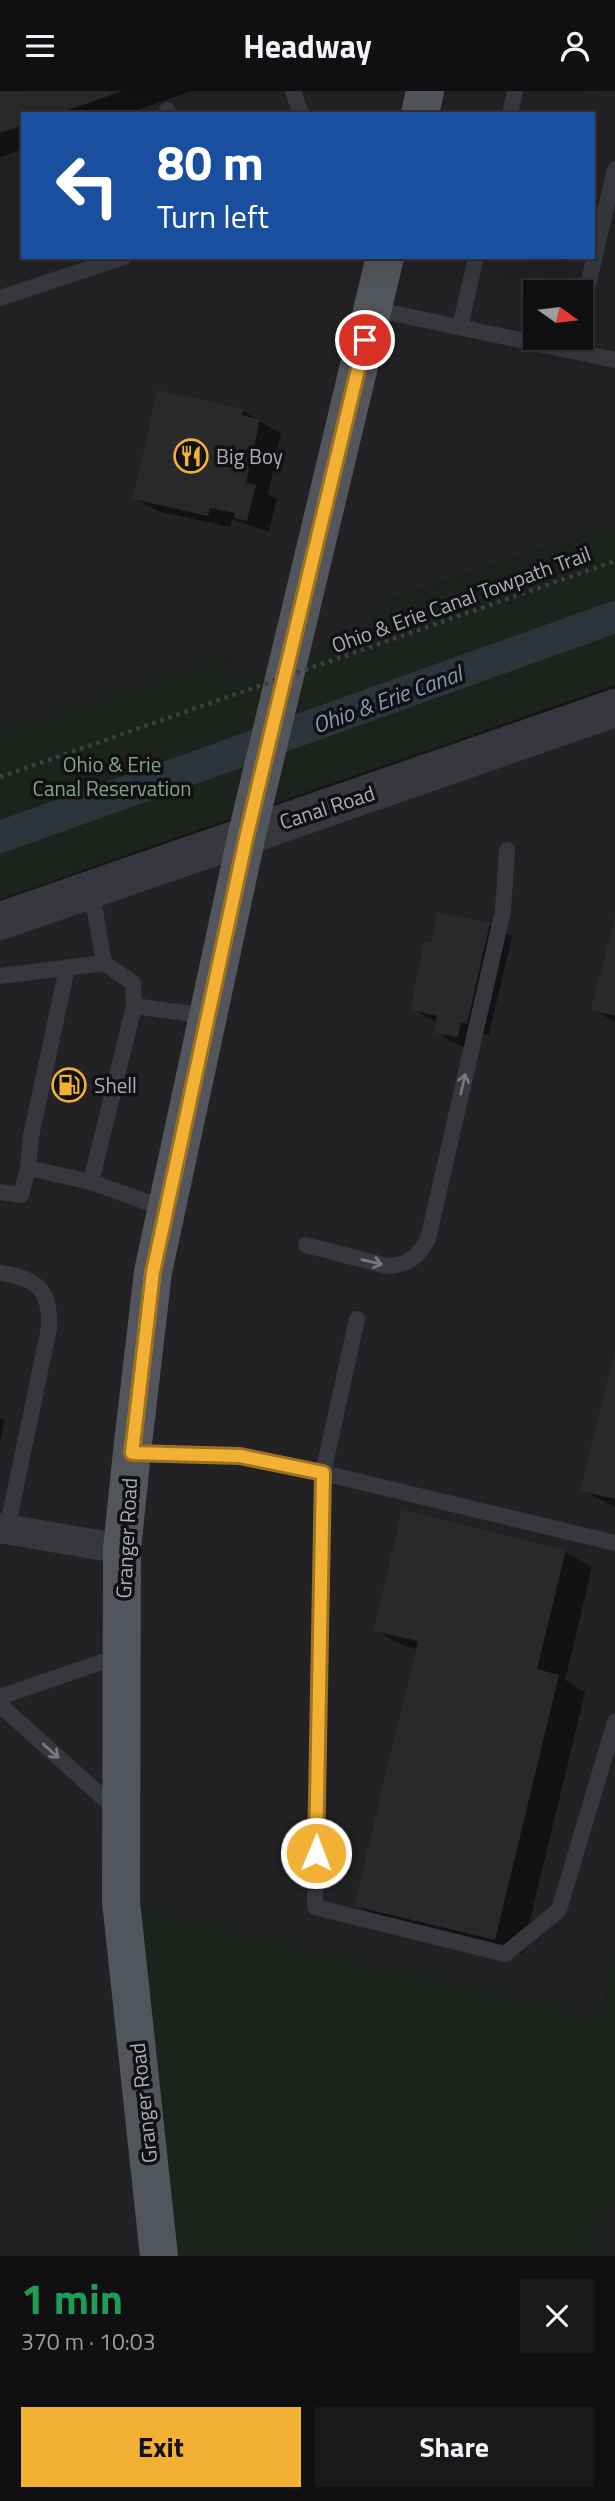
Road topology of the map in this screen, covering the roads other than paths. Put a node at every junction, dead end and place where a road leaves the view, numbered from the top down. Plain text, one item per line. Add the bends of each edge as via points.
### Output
1 (293, 91) edge
2 (425, 91) edge
3 (515, 91) edge
4 (300, 112) edge
5 (420, 112) edge
6 (510, 112) edge
7 (615, 169) edge
8 (595, 255) edge
9 (118, 259) edge
10 (385, 259) edge
11 (476, 259) edge
12 (594, 259) edge
13 (589, 280) edge
14 (0, 298) edge
15 (373, 309) junction
16 (460, 327) junction
17 (523, 336) edge
18 (589, 350) edge
19 (615, 360) edge
20 (615, 708) edge
21 (247, 834) junction
22 (507, 850) dead end
23 (91, 888) junction
24 (0, 921) edge
25 (104, 963) junction
26 (67, 968) junction
27 (0, 978) edge
28 (134, 1006) junction
29 (208, 1016) junction
30 (28, 1168) junction
31 (91, 1182) junction
32 (0, 1192) edge
33 (166, 1209) junction
34 (306, 1245) dead end
35 (0, 1273) edge
36 (356, 1318) dead end
37 (132, 1453) junction
38 (323, 1473) junction
39 (3, 1528) edge
40 (615, 1543) edge
41 (122, 1549) junction
42 (122, 1655) junction
43 (0, 1697) edge
44 (0, 1706) edge
45 (615, 1722) edge
46 (122, 1814) junction
47 (159, 2256) edge

1 - 4 lane
2 - 5 main road
3 - 6 lane
7 - 8 lane
9 - 14 lane
10 - 15 main road, Granger Road
11 - 16 lane
12 - 13 lane
15 - 16 lane
15 - 21 main road, Granger Road
16 - 17 lane
18 - 19 lane
20 - 21 street, Canal Road
21 - 23 street, Canal Road
21 - 29 main road, Granger Road
34 -> 22 lane via 387,1266 413,1259 428,1239 503,911
23 - 24 street, Canal Road
23 - 25 lane
25 - 26 lane
25 - 28 lane via 133,983
26 - 27 lane
26 - 30 lane
28 - 29 lane
28 - 31 lane
29 - 33 main road, Granger Road
30 - 31 lane
30 - 32 lane via 21,1195
31 - 33 lane
33 - 37 main road, Granger Road via 153,1272
35 - 39 lane via 17,1275 40,1287 50,1305 49,1328
36 - 38 lane
37 - 38 lane via 240,1456
37 - 41 main road, Granger Road
38 - 40 lane
38 - 45 lane via 315,1907 505,1954 559,1910
39 - 41 street
41 - 42 main road, Granger Road
42 - 43 lane
42 - 46 main road, Granger Road
44 -> 46 lane
46 - 47 main road, Granger Road via 121,1901

